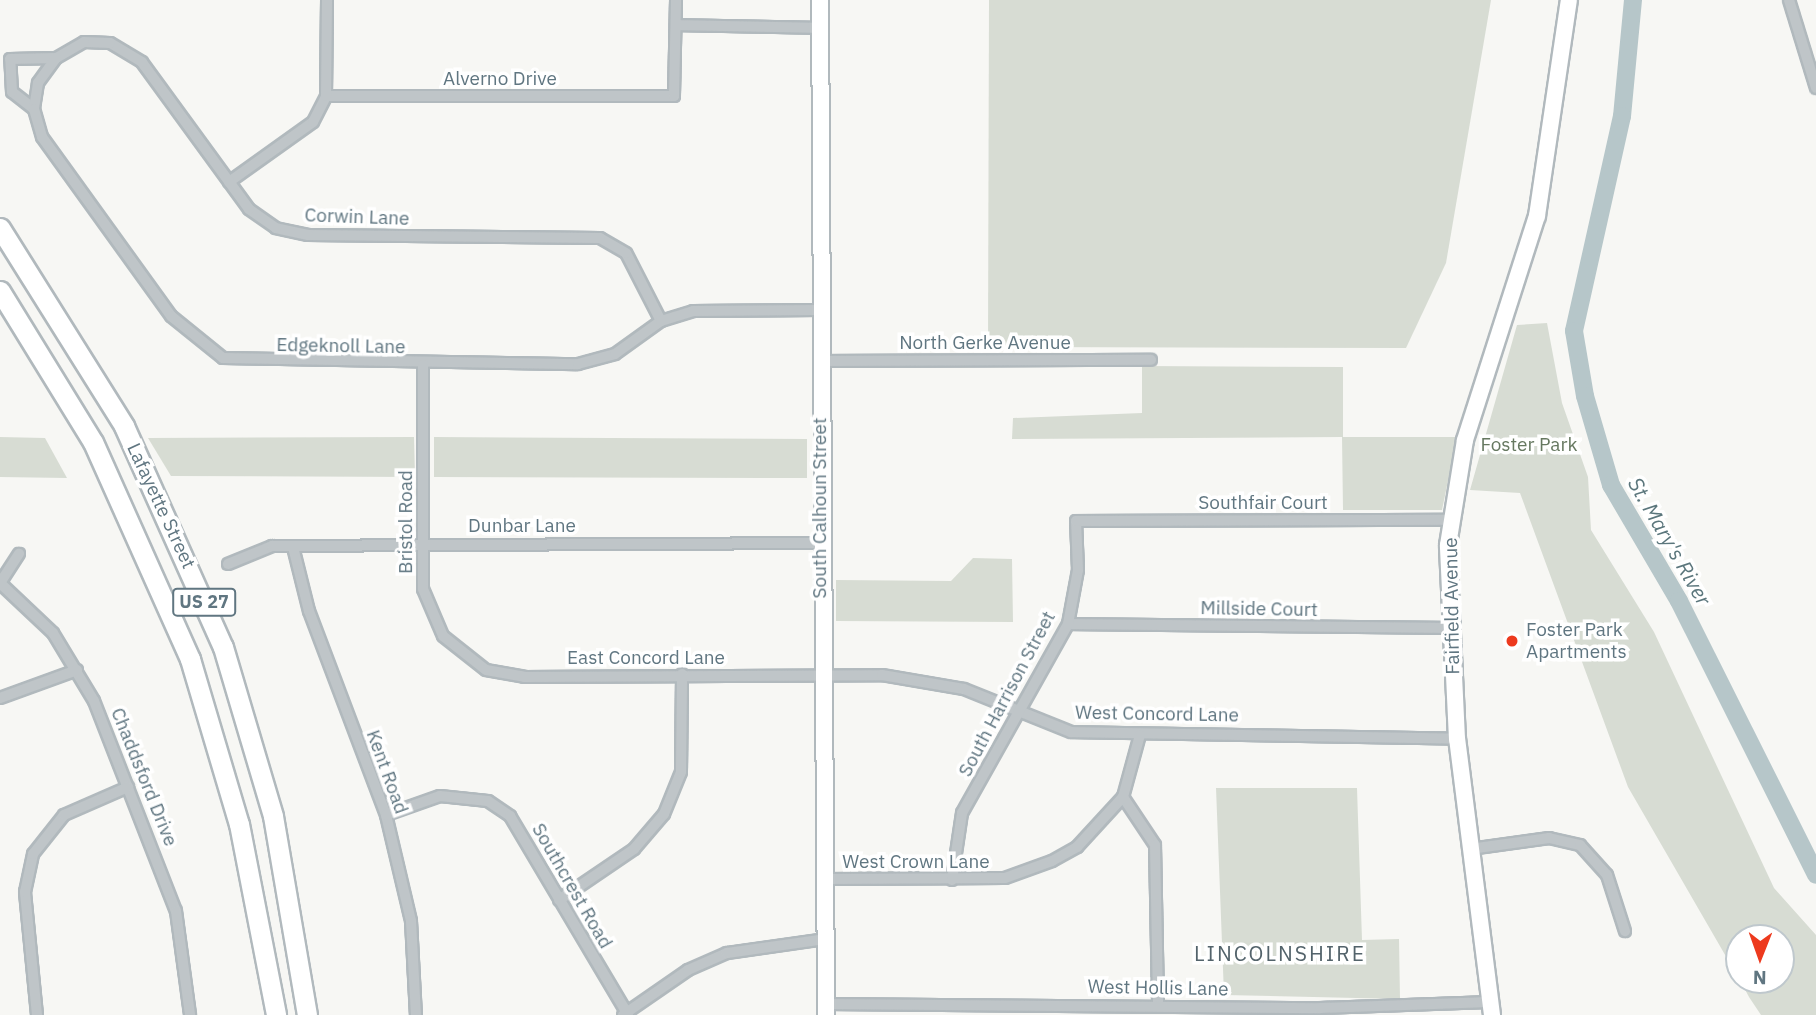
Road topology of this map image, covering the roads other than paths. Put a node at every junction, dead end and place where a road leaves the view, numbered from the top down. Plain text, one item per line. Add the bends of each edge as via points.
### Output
1 (327, 0) edge
2 (676, 0) edge
3 (820, 0) edge
4 (1569, 0) edge
5 (1789, 0) edge
6 (677, 24) junction
7 (821, 28) junction
8 (55, 58) junction
9 (1816, 88) edge
10 (326, 96) junction
11 (34, 109) junction
12 (229, 183) junction
13 (0, 229) edge
14 (0, 291) edge
15 (820, 310) junction
16 (660, 321) junction
17 (1151, 360) dead end
18 (820, 361) junction
19 (423, 365) junction
20 (1451, 520) junction
21 (1076, 521) joint
22 (819, 543) junction
23 (425, 544) junction
24 (293, 547) junction
25 (19, 554) dead end
26 (228, 564) dead end
27 (0, 583) edge
28 (1068, 624) junction
29 (1451, 628) junction
30 (471, 663) joint
31 (77, 670) junction
32 (682, 674) junction
33 (823, 678) junction
34 (0, 698) edge
35 (1020, 714) junction
36 (1140, 735) junction
37 (1457, 739) junction
38 (128, 787) junction
39 (1123, 797) junction
40 (386, 816) junction
41 (1470, 849) junction
42 (826, 879) junction
43 (952, 880) junction
44 (559, 901) junction
45 (1625, 931) dead end
46 (825, 939) junction
47 (1158, 1004) junction
48 (1491, 1009) edge
49 (826, 1010) edge
50 (626, 1014) edge
51 (37, 1015) edge
52 (190, 1015) edge
53 (276, 1015) edge
54 (307, 1015) edge
55 (416, 1015) edge

1 - 10 street
2 - 6 street
3 - 7 main road, South Calhoun Street
4 - 20 main road, Fairfield Avenue via 1537,216 1465,440
5 - 9 street
6 - 7 street
6 - 10 street, Alverno Drive via 674,96
7 - 15 main road, South Calhoun Street
8 - 11 street via 38,83
8 - 11 street via 10,59 12,92
8 - 12 street, Corwin Lane via 84,42 110,43 142,62
10 - 12 street via 313,121
11 - 19 street, Edgeknoll Lane via 42,137 171,316 199,345 223,358 251,363
12 - 16 street, Corwin Lane via 276,228 308,235 600,238 626,253
13 - 54 highway, Lafayette Street / US 27 via 124,426 223,647 273,816
14 - 53 highway, Lafayette Street / US 27 via 93,442 190,659 243,837
15 - 16 street, Edgeknoll Lane via 693,311
15 - 18 main road, South Calhoun Street
16 - 19 street, Edgeknoll Lane via 615,354 578,364
17 - 18 street, North Gerke Avenue
18 - 22 main road, South Calhoun Street
19 - 23 street, Bristol Road
20 - 21 street, Southfair Court
20 - 29 main road, Fairfield Avenue
21 - 28 street, South Harrison Street via 1078,570
22 - 23 street, Dunbar Lane
22 - 33 main road, South Calhoun Street
23 - 24 street, Dunbar Lane
23 - 30 street, Bristol Road via 423,589 443,636
24 - 26 street, Dunbar Lane via 272,546
24 - 40 street, Kent Road via 309,611
25 - 27 street
27 - 31 street, Chaddsford Drive via 53,634
28 - 29 street, Millside Court
28 - 35 street, South Harrison Street
29 - 37 main road, Fairfield Avenue
30 - 32 street, East Concord Lane via 524,677
31 - 34 street
31 - 38 street, Chaddsford Drive
32 - 33 street, East Concord Lane
32 - 44 street via 681,772 664,814 634,849
33 - 35 street, West Concord Lane via 923,680 964,689
33 - 42 main road, South Calhoun Street
35 - 36 street, West Concord Lane via 1071,732
35 - 43 street, South Harrison Street via 962,813
36 - 37 street, West Concord Lane via 1336,732 1385,741
36 - 39 street, West Crown Lane
37 - 41 main road, Fairfield Avenue
38 - 51 street via 64,815 33,854 25,892
38 - 52 street, Chaddsford Drive via 176,911
39 - 43 street, West Crown Lane via 1077,847 1052,861 1005,878
39 - 47 street via 1155,845
40 - 44 street, Southcrest Road via 440,796 488,801 510,816
40 - 55 street, Kent Road via 411,921
41 - 45 street via 1549,838 1580,845 1608,876
41 - 48 main road, Fairfield Avenue
42 - 43 street, West Crown Lane
42 - 46 main road, South Calhoun Street
44 - 50 street, Southcrest Road
46 - 49 main road, South Calhoun Street
46 - 50 street via 727,953 688,970
47 - 48 street, West Hollis Lane
47 - 49 street, West Hollis Lane

